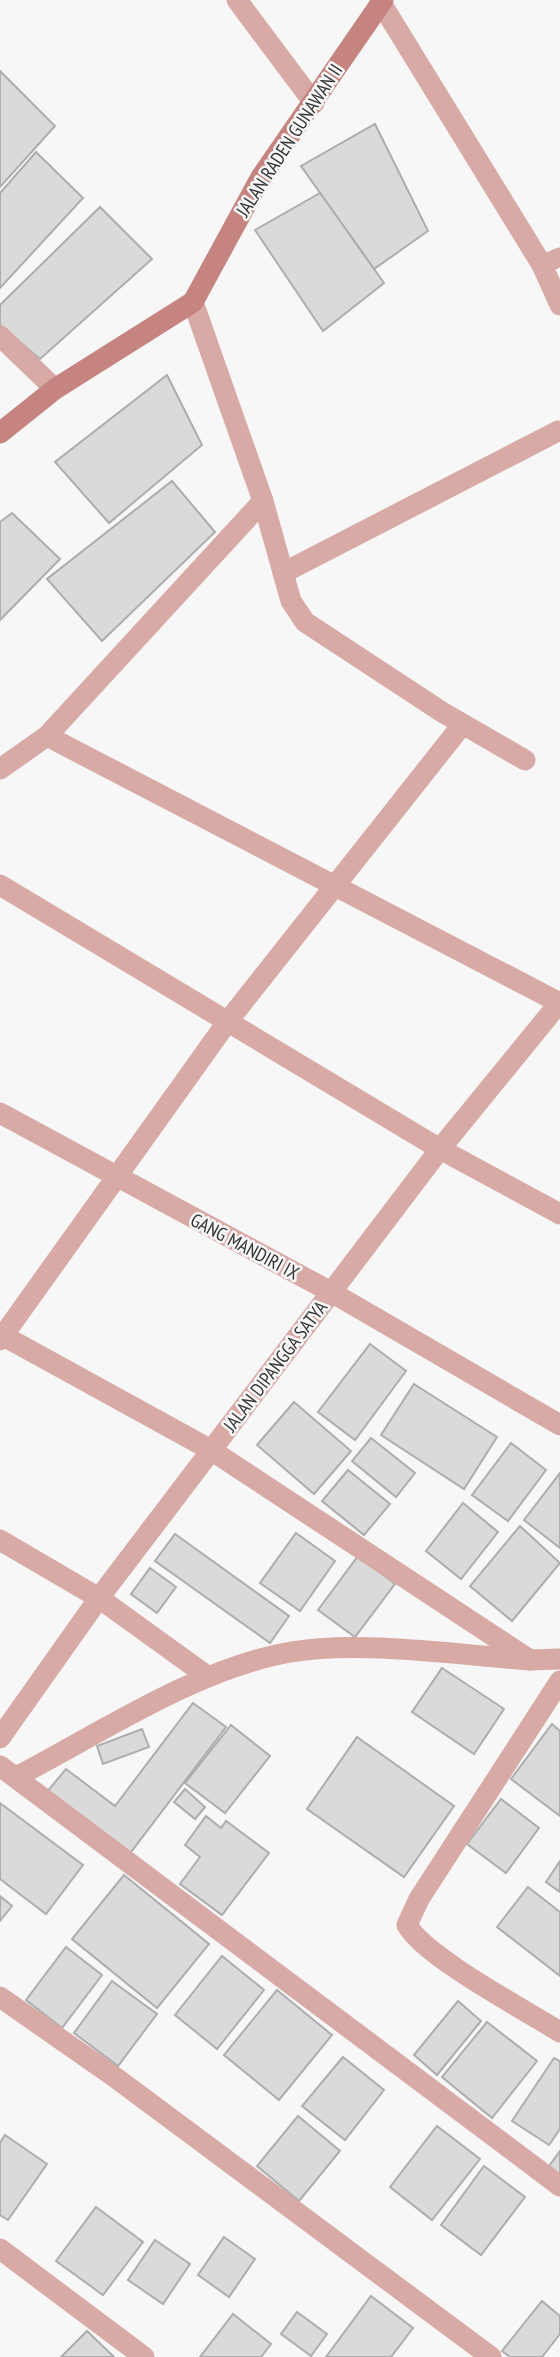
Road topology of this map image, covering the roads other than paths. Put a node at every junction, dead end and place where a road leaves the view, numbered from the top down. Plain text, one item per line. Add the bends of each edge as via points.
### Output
1 (237, 0) edge
2 (382, 1) edge
3 (314, 103) junction
4 (551, 261) edge
5 (193, 302) junction
6 (560, 305) edge
7 (0, 336) edge
8 (55, 389) junction
9 (558, 431) dead end
10 (0, 433) edge
11 (263, 501) junction
12 (283, 573) junction
13 (462, 725) junction
14 (47, 736) junction
15 (525, 760) dead end
16 (0, 769) edge
17 (0, 885) edge
18 (335, 885) junction
19 (560, 1003) edge
20 (228, 1021) junction
21 (0, 1113) edge
22 (440, 1149) junction
23 (117, 1179) junction
24 (560, 1214) edge
25 (331, 1292) junction
26 (1, 1336) edge
27 (560, 1425) edge
28 (211, 1450) junction
29 (0, 1540) edge
30 (99, 1598) junction
31 (560, 1659) edge
32 (530, 1660) junction
33 (207, 1676) junction
34 (560, 1681) edge
35 (0, 1738) edge
36 (8, 1772) edge
37 (0, 1997) edge
38 (560, 2032) edge
39 (560, 2186) edge
40 (0, 2249) edge
41 (144, 2357) edge
42 (491, 2357) edge

1 - 3 street
2 - 3 street, JALAN RADEN GUNAWAN II
2 - 4 street
3 - 5 street, JALAN RADEN GUNAWAN II via 261,177
4 - 6 street
5 - 8 street, JALAN RADEN GUNAWAN II
5 - 11 street
7 - 8 street
8 - 10 street, JALAN RADEN GUNAWAN II
9 - 12 street
11 - 12 street
11 - 14 street
12 - 13 street via 291,601 305,622
13 - 15 street
13 - 18 street
14 - 16 street
14 - 18 street
17 - 20 street
18 - 19 street
18 - 20 street
19 - 22 street, JALAN DIPANGGA SATYA
20 - 22 street
20 - 23 street
21 - 23 street, GANG MANDIRI IX
22 - 24 street
22 - 25 street, JALAN DIPANGGA SATYA
23 - 25 street, GANG MANDIRI IX
23 - 26 street
25 - 27 street, GANG MANDIRI IX
25 - 28 street, JALAN DIPANGGA SATYA
26 - 28 street
28 - 30 street, JALAN DIPANGGA SATYA
28 - 32 street
29 - 30 street
30 - 33 street
30 - 35 street, JALAN DIPANGGA SATYA
31 - 32 street
32 - 33 street via 340,1647 291,1652
33 - 36 street
34 - 38 street via 419,1899 407,1925 433,1953
36 - 39 street
37 - 42 street via 117,2078
40 - 41 street

